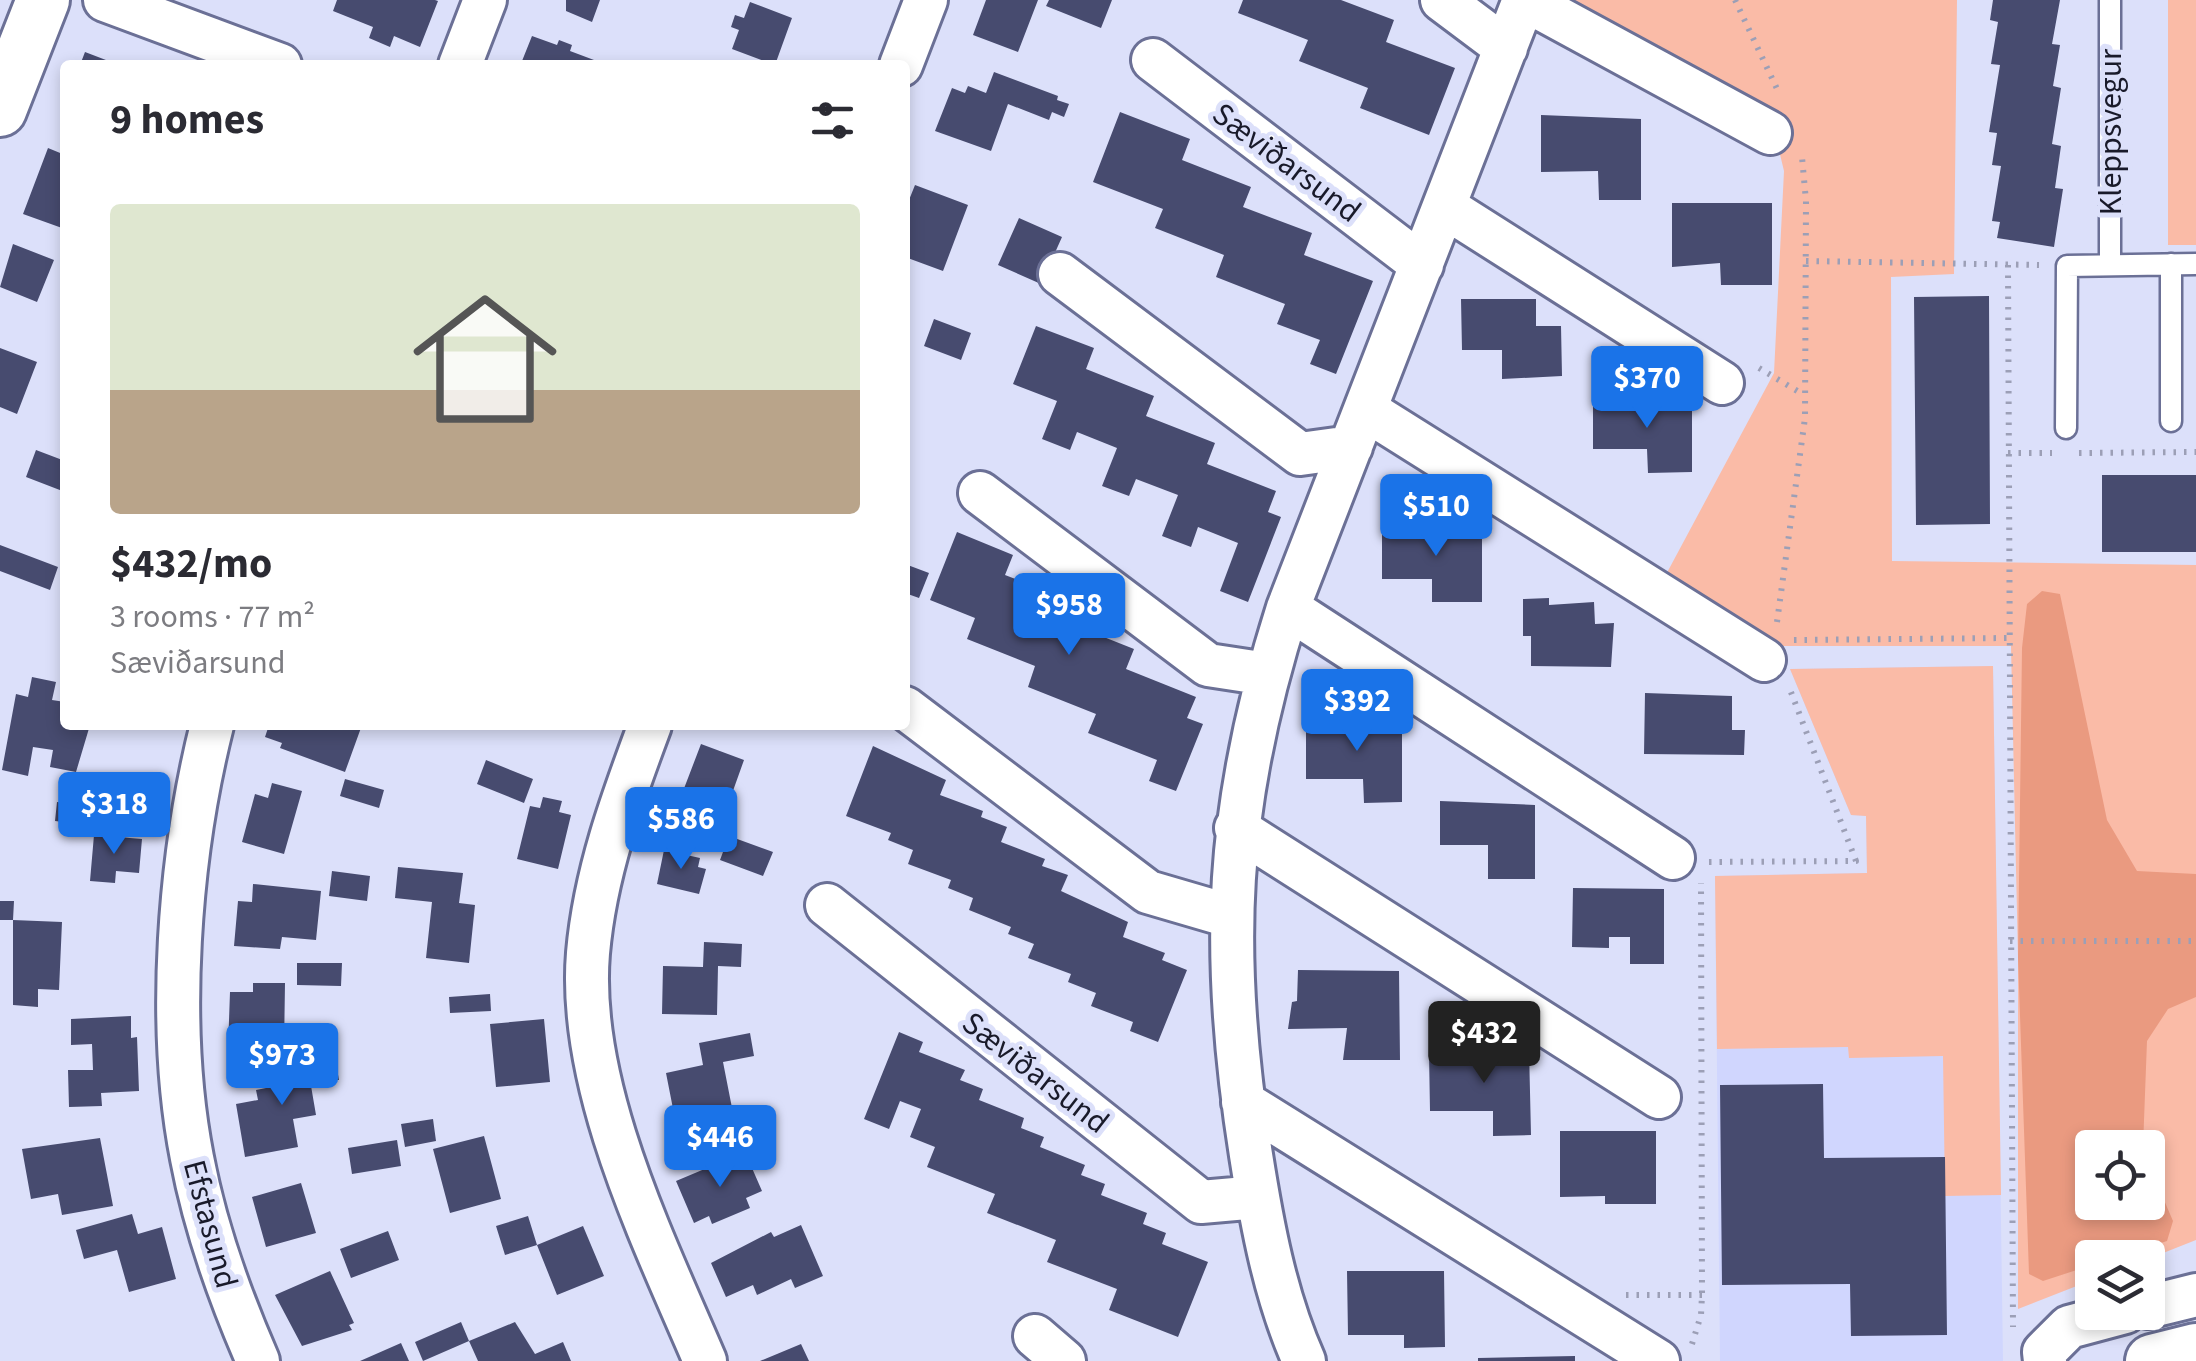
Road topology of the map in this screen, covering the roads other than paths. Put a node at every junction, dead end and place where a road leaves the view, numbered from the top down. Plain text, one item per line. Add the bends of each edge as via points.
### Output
1 (42, 0) edge
2 (105, 0) edge
3 (485, 0) edge
4 (926, 0) edge
5 (1442, 0) edge
6 (1525, 0) edge
7 (2110, 0) edge
8 (1506, 48) junction
9 (267, 60) edge
10 (462, 60) edge
11 (903, 60) edge
12 (1153, 60) dead end
13 (0, 110) edge
14 (1785, 128) road end
15 (1444, 207) junction
16 (2171, 264) junction
17 (2196, 264) edge
18 (1422, 265) junction
19 (2110, 265) junction
20 (1060, 274) dead end
21 (1722, 383) dead end
22 (2171, 421) dead end
23 (1358, 428) junction
24 (2066, 428) dead end
25 (980, 493) dead end
26 (1288, 608) junction
27 (1775, 671) road end
28 (1267, 674) junction
29 (910, 712) edge
30 (211, 730) edge
31 (648, 730) edge
32 (1236, 828) junction
33 (1686, 860) road end
34 (827, 905) dead end
35 (1230, 916) junction
36 (1658, 1097) dead end
37 (1243, 1102) junction
38 (1258, 1197) junction
39 (2196, 1295) edge
40 (2165, 1303) edge
41 (2075, 1326) edge
42 (2196, 1350) edge
43 (1674, 1356) edge
44 (258, 1361) edge
45 (706, 1361) edge
46 (1304, 1361) edge
47 (2045, 1361) edge
48 (2152, 1361) edge

1 - 13 street
2 - 9 street
3 - 10 street
4 - 11 street
5 - 8 street
6 - 8 street
6 - 14 street
7 - 19 lane, Kleppsvegur
8 - 15 street
12 - 18 street, Sæviðarsund
15 - 18 street
15 - 21 street
16 - 17 lane
16 - 19 lane
16 - 22 lane
18 - 23 street
19 - 24 lane via 2067,266
20 - 23 street via 1300,454
23 - 26 street
23 - 27 street
25 - 28 street via 1208,665
26 - 28 street
26 - 33 street
28 - 32 street
29 - 35 street via 1148,892
30 - 44 street, Efstasund via 187,880 181,1072 192,1159 233,1304
31 - 45 street via 596,893 588,957 593,1038 633,1192
32 - 35 street
32 - 36 street
34 - 38 street, Sæviðarsund via 1200,1202
35 - 37 street
37 - 38 street
37 - 43 street
38 - 46 street via 1266,1249
39 - 40 street
41 - 47 street via 2044,1352
42 - 48 street

